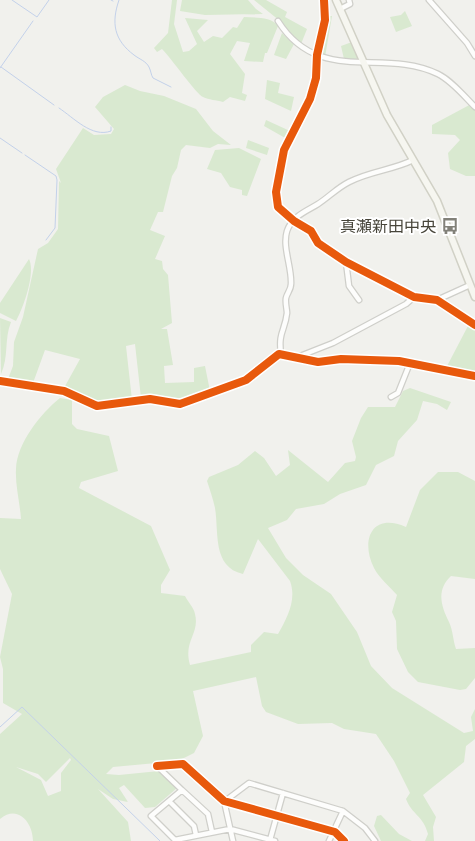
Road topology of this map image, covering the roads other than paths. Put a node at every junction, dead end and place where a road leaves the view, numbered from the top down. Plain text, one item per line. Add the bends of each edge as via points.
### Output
1 (324, 0) edge
2 (336, 0) edge
3 (350, 0) edge
4 (429, 0) edge
5 (340, 9) junction
6 (278, 21) dead end
7 (317, 55) junction
8 (475, 56) edge
9 (365, 63) junction
10 (475, 107) edge
11 (413, 160) junction
12 (294, 221) junction
13 (346, 262) junction
14 (470, 284) junction
15 (414, 296) junction
16 (475, 297) edge
17 (359, 300) dead end
18 (437, 300) junction
19 (475, 325) edge
20 (281, 354) junction
21 (300, 356) junction
22 (410, 363) junction
23 (475, 376) edge
24 (0, 381) edge
25 (391, 397) dead end
26 (182, 790) junction
27 (283, 793) junction
28 (168, 801) junction
29 (224, 801) junction
30 (343, 811) junction
31 (277, 815) junction
32 (230, 829) junction
33 (212, 832) junction
34 (333, 832) junction
35 (196, 836) junction
36 (256, 838) edge
37 (175, 840) edge
38 (272, 840) edge
39 (233, 841) edge
40 (329, 841) edge
41 (344, 841) edge
42 (375, 841) edge

1 - 7 street via 324,20
2 - 5 street
3 - 5 street via 350,4
4 - 8 street via 467,42
5 - 9 street
6 - 7 street via 290,38
7 - 9 street via 325,59
7 - 12 street via 312,93 284,150 276,192 278,207
9 - 10 street via 400,64 433,72
9 - 11 street via 387,115
11 - 12 street via 398,168 386,168 350,181
11 - 14 street via 440,209
12 - 13 street via 311,231 318,243
12 - 20 street via 287,233 291,283 280,334
13 - 15 street
13 - 17 street via 349,286
14 - 16 street
14 - 18 street
15 - 18 street
15 - 21 street via 406,304
18 - 19 street
20 - 21 street
20 - 24 street via 267,361 246,380 180,404 150,399 97,406 64,391
21 - 22 street via 318,362 341,359
22 - 23 street
22 - 25 street via 398,393
26 - 28 street
26 - 29 street via 157,766 183,764
26 - 33 street via 208,814
27 - 29 street via 249,783
27 - 30 street
27 - 31 street
28 - 35 street via 194,826
28 - 37 street via 151,816
29 - 31 street
29 - 32 street
30 - 34 street
30 - 42 street
31 - 34 street
31 - 38 street
32 - 33 street
32 - 36 street
32 - 39 street
33 - 35 street
34 - 40 street
34 - 41 street
35 - 37 street
36 - 38 street

